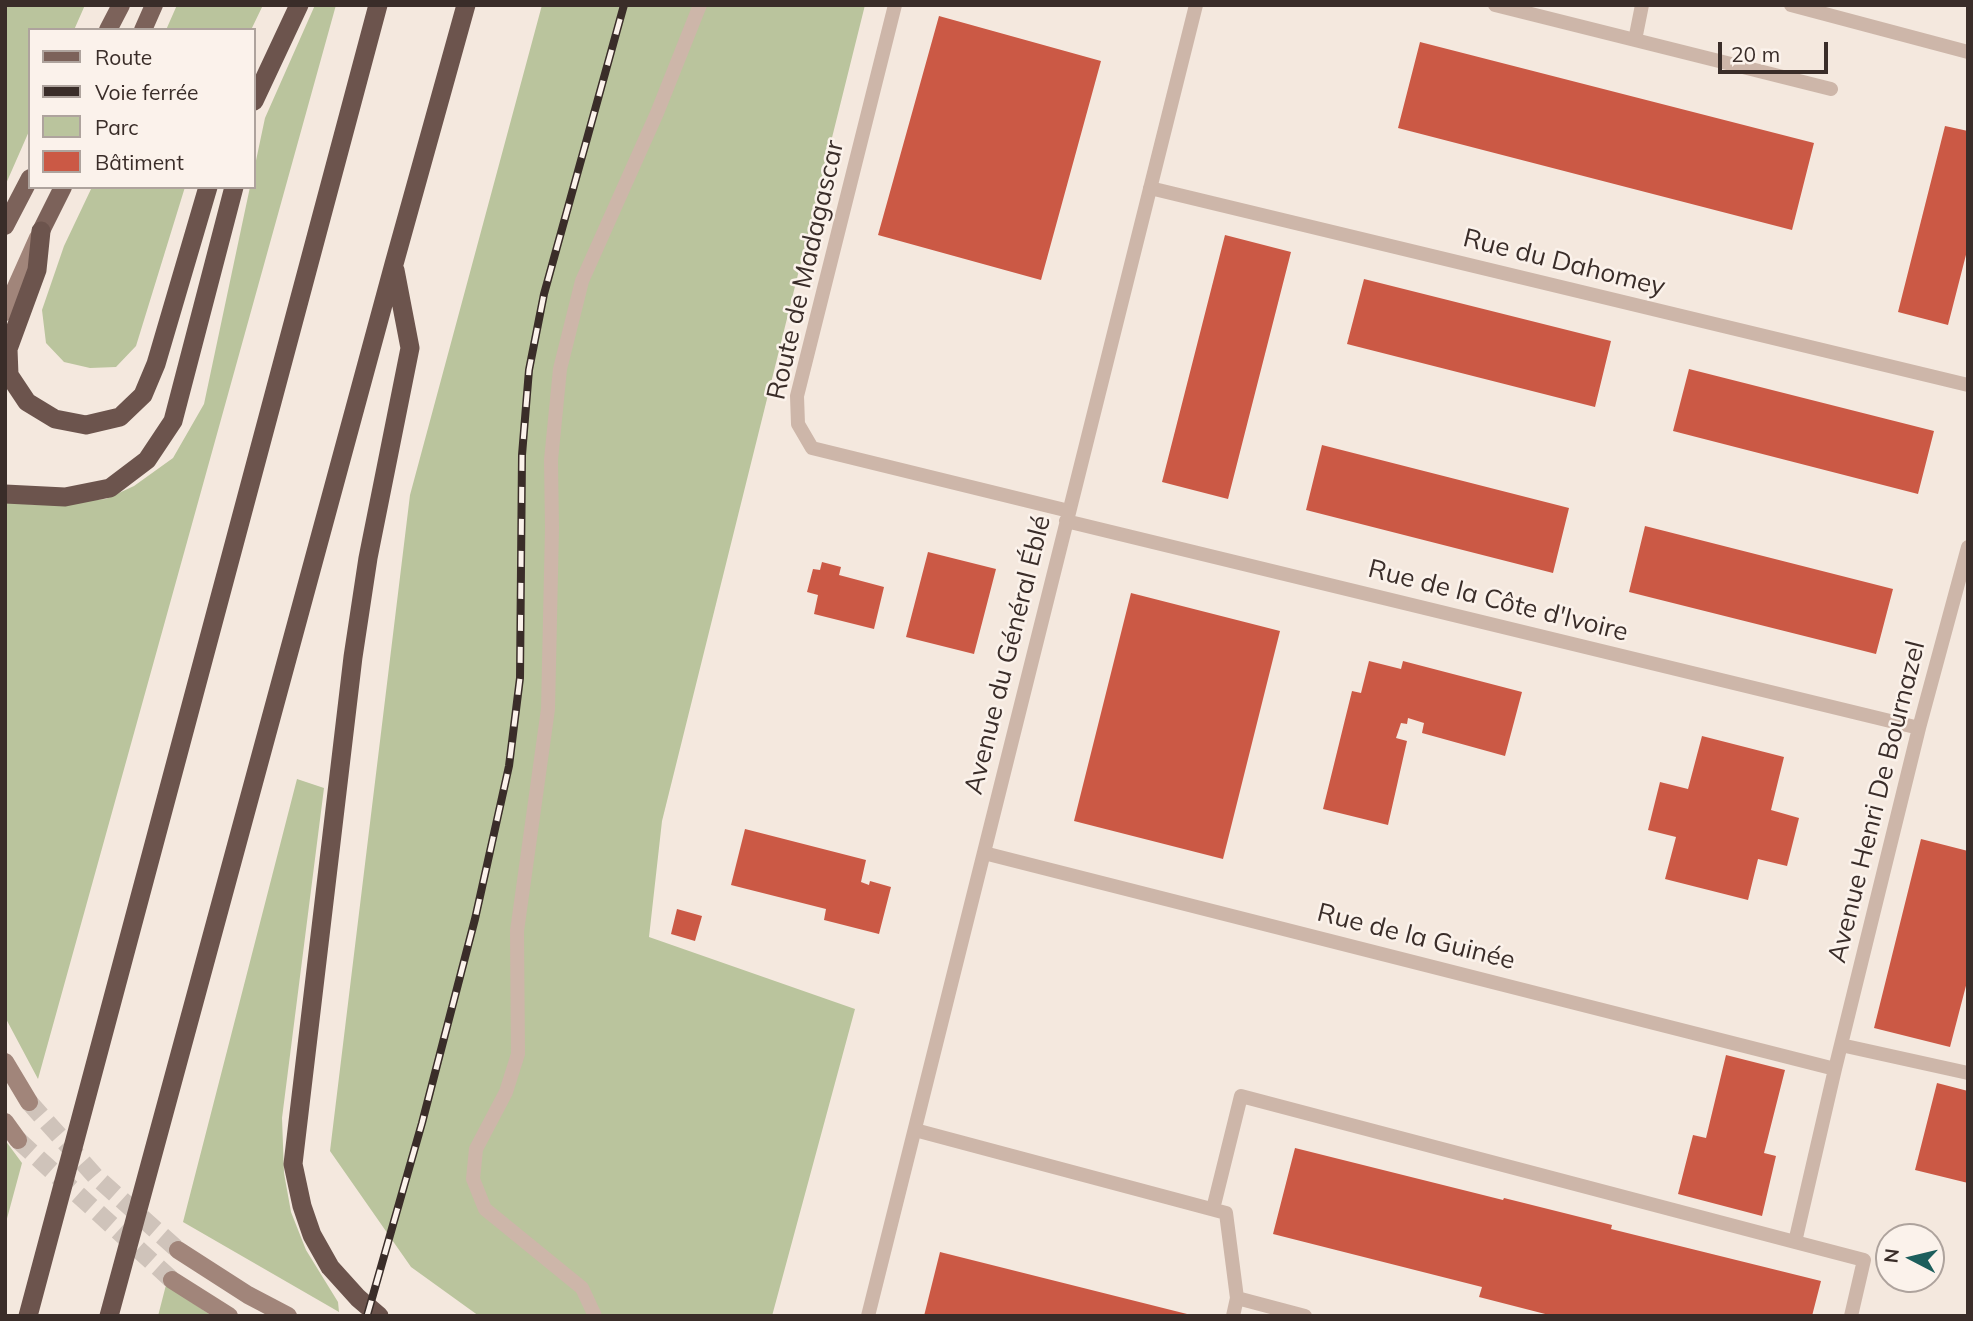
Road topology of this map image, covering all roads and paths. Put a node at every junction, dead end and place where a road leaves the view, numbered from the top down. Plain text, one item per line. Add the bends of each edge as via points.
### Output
1 (121, 5) edge
2 (154, 5) edge
3 (299, 5) edge
4 (378, 5) edge
5 (466, 5) edge
6 (700, 5) edge
7 (895, 5) edge
8 (1196, 5) edge
9 (1495, 5) edge
10 (1642, 5) edge
11 (1791, 5) edge
12 (109, 28) edge
13 (144, 28) edge
14 (1635, 40) junction
15 (1968, 52) edge
16 (1831, 89) dead end
17 (256, 97) edge
18 (28, 182) edge
19 (1150, 188) junction
20 (62, 189) edge
21 (207, 189) edge
22 (233, 189) edge
23 (5, 226) edge
24 (41, 230) junction
25 (394, 264) junction
26 (5, 312) edge
27 (1968, 385) edge
28 (5, 494) edge
29 (1068, 516) junction
30 (1968, 547) edge
31 (1919, 728) junction
32 (985, 853) junction
33 (1841, 1045) junction
34 (5, 1062) edge
35 (1835, 1069) junction
36 (1968, 1073) edge
37 (29, 1102) tunnel mouth
38 (5, 1122) edge
39 (915, 1130) junction
40 (18, 1140) tunnel mouth
41 (1213, 1209) junction
42 (1795, 1242) junction
43 (178, 1250) tunnel mouth
44 (172, 1280) tunnel mouth
45 (1237, 1298) junction
46 (28, 1316) edge
47 (109, 1316) edge
48 (229, 1316) edge
49 (288, 1316) edge
50 (379, 1316) edge
51 (595, 1316) edge
52 (868, 1316) edge
53 (1233, 1316) edge
54 (1306, 1316) edge
55 (1851, 1316) edge

1 - 12 main road
2 - 13 main road
3 - 17 highway
4 - 46 highway
5 - 25 highway
6 - 51 lane via 582,281 560,369 551,460 548,709 517,931 518,1054 506,1092 476,1149 472,1179 485,1209 582,1287
7 - 29 lane, Route de Madagascar via 797,396 797,424 812,449
8 - 19 lane, Avenue du Général Éblé
9 - 14 lane
10 - 14 lane
11 - 15 lane
14 - 16 lane
18 - 23 main road
19 - 27 lane, Rue du Dahomey
19 - 29 lane, Avenue du Général Éblé
20 - 24 main road
21 - 24 highway via 156,364 143,395 120,417 86,425 55,419 27,402 9,375 8,349 37,270
22 - 28 highway via 173,421 147,460 110,488 65,497
24 - 26 main road
25 - 47 highway
25 - 50 highway via 410,348 353,657 293,1164 312,1235 330,1267
29 - 31 lane, Rue de la Côte d'Ivoire
29 - 32 lane, Avenue du Général Éblé
30 - 31 lane, Avenue Henri De Bournazel
31 - 33 lane, Avenue Henri De Bournazel
32 - 35 lane, Rue de la Guinée
32 - 39 lane, Avenue du Général Éblé
33 - 35 lane, Avenue Henri De Bournazel
33 - 36 lane
34 - 37 main road
35 - 42 lane, Avenue Henri De Bournazel
38 - 40 main road
39 - 41 lane
39 - 52 lane, Avenue du Général Éblé
41 - 42 lane via 1241,1096
41 - 45 lane via 1226,1213
42 - 55 lane via 1864,1260
43 - 49 main road
44 - 48 main road
45 - 53 lane
45 - 54 lane

